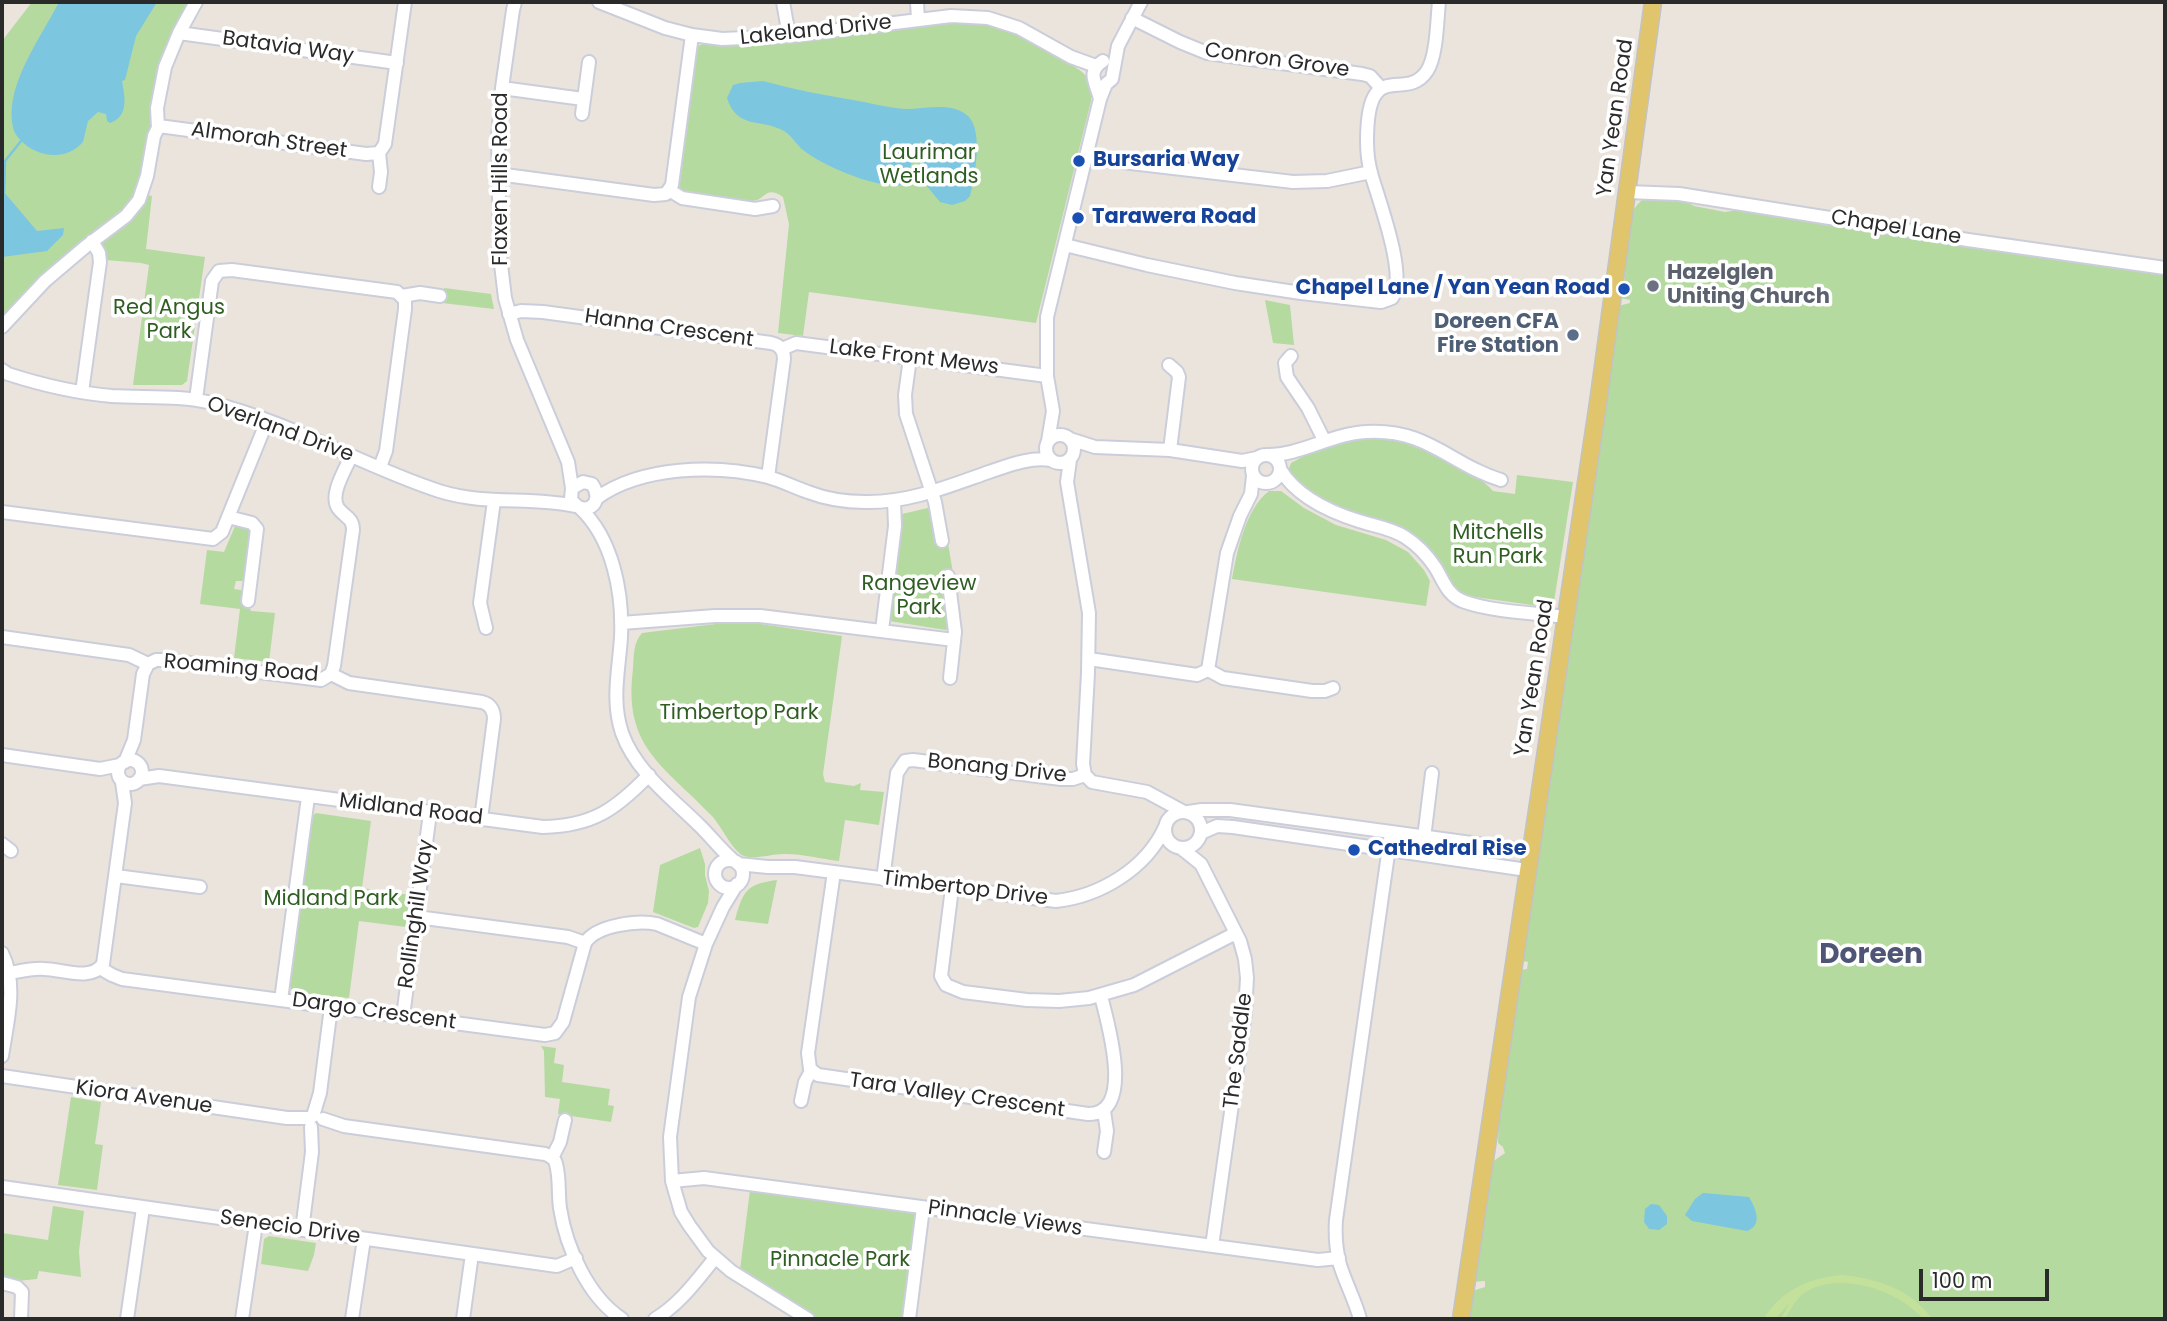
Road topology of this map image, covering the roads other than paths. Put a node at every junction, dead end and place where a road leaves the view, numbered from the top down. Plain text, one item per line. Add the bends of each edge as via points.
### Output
1 (197, 2) edge
2 (405, 2) edge
3 (599, 2) edge
4 (783, 2) edge
5 (917, 2) edge
6 (1141, 2) edge
7 (1439, 2) edge
8 (1653, 2) edge
9 (513, 4) edge
10 (627, 7) edge
11 (1132, 18) junction
12 (918, 20) junction
13 (179, 33) junction
14 (692, 35) junction
15 (789, 36) junction
16 (589, 62) dead end
17 (397, 63) junction
18 (1100, 73) junction
19 (502, 88) junction
20 (1381, 88) junction
21 (583, 99) junction
22 (582, 114) dead end
23 (159, 126) junction
24 (379, 153) junction
25 (1087, 156) junction
26 (1371, 172) junction
27 (498, 174) junction
28 (379, 187) dead end
29 (669, 190) junction
30 (1627, 192) junction
31 (773, 206) dead end
32 (92, 241) junction
33 (1065, 245) junction
34 (2165, 268) edge
35 (402, 296) junction
36 (440, 296) dead end
37 (509, 314) junction
38 (2, 327) edge
39 (782, 349) junction
40 (1291, 356) dead end
41 (910, 358) junction
42 (1169, 365) dead end
43 (4, 373) edge
44 (1047, 376) junction
45 (82, 392) junction
46 (196, 400) junction
47 (1053, 411) junction
48 (267, 421) junction
49 (1069, 438) junction
50 (1324, 440) junction
51 (1048, 442) junction
52 (1096, 446) junction
53 (1170, 450) junction
54 (1293, 452) junction
55 (351, 456) junction
56 (1262, 457) junction
57 (1071, 458) junction
58 (1026, 460) junction
59 (1230, 460) junction
60 (568, 462) junction
61 (1054, 462) junction
62 (380, 467) junction
63 (1280, 468) junction
64 (1252, 474) junction
65 (768, 477) junction
66 (1502, 480) dead end
67 (1067, 482) junction
68 (590, 483) junction
69 (1267, 483) junction
70 (621, 484) junction
71 (1292, 485) junction
72 (572, 489) junction
73 (932, 491) junction
74 (1251, 494) junction
75 (596, 500) junction
76 (494, 501) junction
77 (547, 501) junction
78 (894, 501) junction
79 (578, 507) junction
80 (2, 512) edge
81 (228, 517) junction
82 (596, 526) junction
83 (942, 541) dead end
84 (948, 576) dead end
85 (248, 601) dead end
86 (1566, 617) junction
87 (621, 623) junction
88 (486, 628) dead end
89 (882, 630) junction
90 (2, 637) edge
91 (954, 640) junction
92 (1089, 659) junction
93 (148, 664) junction
94 (1208, 670) junction
95 (331, 674) junction
96 (950, 678) dead end
97 (1333, 688) dead end
98 (2, 755) edge
99 (130, 772) junction
100 (1432, 773) dead end
101 (649, 775) junction
102 (1085, 775) junction
103 (308, 797) junction
104 (1156, 797) junction
105 (1186, 812) junction
106 (430, 813) junction
107 (481, 819) junction
108 (1166, 825) junction
109 (1391, 833) junction
110 (1200, 834) junction
111 (711, 837) junction
112 (1424, 838) junction
113 (1179, 847) junction
114 (1388, 850) junction
115 (1530, 851) junction
116 (1149, 853) junction
117 (1418, 854) junction
118 (736, 862) junction
119 (1201, 864) junction
120 (717, 866) junction
121 (768, 867) junction
122 (1527, 870) junction
123 (834, 872) junction
124 (116, 876) junction
125 (883, 878) junction
126 (739, 883) junction
127 (720, 884) junction
128 (200, 887) dead end
129 (952, 888) junction
130 (723, 907) junction
131 (417, 917) junction
132 (1236, 933) junction
133 (585, 943) junction
134 (706, 944) junction
135 (2, 953) edge
136 (100, 968) junction
137 (10, 973) junction
138 (1101, 996) junction
139 (281, 1000) junction
140 (331, 1007) junction
141 (403, 1016) junction
142 (2, 1056) edge
143 (811, 1071) junction
144 (2, 1076) edge
145 (801, 1101) dead end
146 (1104, 1111) junction
147 (565, 1120) dead end
148 (316, 1122) junction
149 (1104, 1152) dead end
150 (552, 1157) junction
151 (672, 1181) junction
152 (2, 1187) edge
153 (143, 1208) junction
154 (923, 1208) junction
155 (256, 1224) junction
156 (302, 1230) junction
157 (364, 1239) junction
158 (1212, 1246) junction
159 (472, 1254) junction
160 (576, 1258) junction
161 (1339, 1258) junction
162 (718, 1260) junction
163 (2, 1283) edge
164 (660, 1318) edge
165 (21, 1319) edge
166 (127, 1319) edge
167 (242, 1319) edge
168 (352, 1319) edge
169 (463, 1319) edge
170 (620, 1319) edge
171 (808, 1319) edge
172 (910, 1319) edge
173 (1360, 1319) edge
174 (1461, 1319) edge

1 - 13 street
2 - 17 street
3 - 10 street, Lakeland Drive
4 - 15 street
5 - 12 street
6 - 11 street
7 - 20 street via 1427,71 1414,81
8 - 30 main road, Yan Yean Road
9 - 19 street, Flaxen Hills Road
10 - 14 street, Lakeland Drive via 665,28
11 - 18 street
11 - 20 street, Conron Grove via 1207,53 1362,74
12 - 15 street, Lakeland Drive
12 - 18 street, Lakeland Drive via 969,16 1002,21
13 - 17 street, Batavia Way
13 - 23 street via 162,78
14 - 15 street, Lakeland Drive via 741,40
14 - 29 street
16 - 21 street
17 - 24 street via 385,144
18 - 25 street via 1100,99
19 - 21 street
19 - 27 street, Flaxen Hills Road
20 - 26 street via 1374,95 1367,135
21 - 22 street
23 - 24 street, Almorah Street
23 - 32 street via 139,200 126,216
24 - 28 street
25 - 26 street via 1293,182
25 - 33 street
26 - 33 street via 1397,269 1396,293 1381,302 1235,282
27 - 29 street via 654,195
27 - 37 street, Flaxen Hills Road via 500,256
29 - 31 street via 682,198 755,209
30 - 34 street, Chapel Lane via 1679,194
30 - 86 main road, Yan Yean Road
32 - 38 street via 45,281
32 - 45 street via 100,262
33 - 44 street via 1047,317
35 - 36 street
35 - 46 street via 219,271 212,281
35 - 62 street via 405,309
37 - 39 street, Hanna Crescent via 543,312 771,342
37 - 60 street, Flaxen Hills Road
39 - 41 street, Lake Front Mews via 796,343
39 - 65 street, Hanna Crescent
40 - 50 street via 1285,371
41 - 44 street, Lake Front Mews
41 - 73 street via 906,414
42 - 53 street via 1179,377
43 - 45 street, Overland Drive
44 - 47 street
45 - 46 street, Overland Drive
46 - 48 street, Overland Drive
47 - 49 street
47 - 51 street
48 - 55 street, Overland Drive
48 - 81 street
49 - 51 street via 1059,435
49 - 52 street
49 - 57 street via 1074,447
50 - 54 street
50 - 66 street via 1349,433 1405,435
51 - 58 street
51 - 61 street via 1046,453
52 - 53 street
52 - 57 street
53 - 59 street
54 - 56 street
54 - 63 street
55 - 62 street, Overland Drive
55 - 95 street via 335,495 353,530
56 - 59 street
56 - 63 street via 1275,459
56 - 64 street via 1252,465
57 - 61 street
57 - 67 street
58 - 61 street
58 - 73 street
59 - 64 street
60 - 68 street, Flaxen Hills Road
60 - 72 street, Flaxen Hills Road
61 - 67 street
62 - 76 street, Overland Drive via 441,491
63 - 69 street via 1277,478
63 - 71 street
64 - 69 street
64 - 74 street
65 - 70 street via 707,470
65 - 78 street via 847,501
67 - 92 street via 1089,613
68 - 70 street
68 - 72 street via 579,482
68 - 75 street via 597,491
69 - 71 street
69 - 74 street
70 - 75 street
71 - 86 street via 1330,509 1405,537 1425,554 1456,598
72 - 77 street, Overland Drive
72 - 79 street via 571,499
73 - 78 street
73 - 83 street
74 - 94 street via 1227,553
75 - 79 street via 589,508
75 - 82 street
76 - 77 street, Overland Drive
76 - 88 street via 480,603
77 - 79 street, Overland Drive
78 - 89 street via 895,532
79 - 82 street
80 - 81 street via 210,539 219,535
81 - 85 street via 252,523 257,529
82 - 87 street via 614,570
84 - 91 street
86 - 115 main road, Yan Yean Road
87 - 89 street via 760,616
87 - 101 street via 616,686 619,721 633,756
89 - 91 street
90 - 93 street, Roaming Road via 129,655
91 - 96 street
92 - 94 street via 1197,674
92 - 102 street
93 - 95 street, Roaming Road via 165,660 321,680
93 - 99 street
94 - 97 street via 1223,678 1318,692
95 - 107 street, Roaming Road via 349,683 489,704 494,719
98 - 99 street, Midland Road
99 - 103 street, Midland Road
99 - 124 street
100 - 112 street
101 - 107 street, Midland Road via 617,806 574,824 543,827
101 - 111 street
102 - 104 street via 1092,782
102 - 125 street, Bonang Drive via 1061,779 905,761 897,773
103 - 106 street, Midland Road
103 - 139 street
104 - 105 street
104 - 108 street
105 - 108 street via 1174,814
105 - 109 street via 1230,810
105 - 110 street via 1199,822
106 - 107 street, Midland Road
106 - 131 street, Rollinghill Way
108 - 113 street via 1167,839
108 - 116 street, Timbertop Drive
109 - 112 street
109 - 114 street
110 - 113 street via 1193,845
110 - 114 street via 1223,826
110 - 119 street, The Saddle
111 - 118 street
111 - 120 street
112 - 115 street
112 - 117 street
113 - 116 street, Timbertop Drive
113 - 119 street, The Saddle
114 - 117 street
114 - 161 street via 1336,1220
115 - 122 main road, Yan Yean Road
116 - 129 street, Timbertop Drive via 1114,882 1077,898 1036,900
117 - 122 street
118 - 120 street via 723,861
118 - 121 street, Timbertop Drive
118 - 126 street via 742,870
119 - 132 street, The Saddle
120 - 127 street via 715,877
121 - 123 street, Timbertop Drive
121 - 126 street, Timbertop Drive
122 - 174 main road, Yan Yean Road
123 - 125 street, Timbertop Drive
123 - 143 street via 808,1053
124 - 128 street
124 - 136 street
125 - 129 street, Timbertop Drive
126 - 127 street via 730,887
126 - 130 street
127 - 130 street
129 - 138 street via 941,969 946,985 963,992 1044,1001
130 - 134 street
131 - 133 street
131 - 141 street, Rollinghill Way
132 - 138 street via 1149,978
132 - 158 street, The Saddle via 1245,959 1247,994
133 - 134 street via 605,929 649,922
133 - 141 street, Dargo Crescent via 563,1022 555,1033
134 - 151 street via 689,997 670,1137
135 - 137 street
136 - 137 street via 90,974 43,969
136 - 139 street, Dargo Crescent via 122,979
137 - 142 street
138 - 146 street via 1116,1062 1111,1100
139 - 140 street, Dargo Crescent
140 - 141 street, Dargo Crescent
140 - 148 street
143 - 145 street
143 - 146 street, Tara Valley Crescent via 823,1077 1063,1111
144 - 148 street, Kiora Avenue
146 - 149 street
147 - 150 street
148 - 150 street, Kiora Avenue
148 - 156 street
150 - 160 street via 557,1165 564,1227
151 - 154 street, Pinnacle Views via 704,1178
151 - 162 street via 681,1212
152 - 153 street, Senecio Drive
153 - 155 street, Senecio Drive
153 - 166 street
154 - 158 street, Pinnacle Views
154 - 172 street
155 - 156 street, Senecio Drive
155 - 167 street
156 - 157 street, Senecio Drive
157 - 159 street, Senecio Drive
157 - 168 street
158 - 161 street, Pinnacle Views via 1318,1260
159 - 160 street, Senecio Drive via 557,1266
159 - 169 street
160 - 170 street via 596,1293
161 - 173 street
162 - 164 street via 704,1279
162 - 171 street
163 - 165 street via 22,1292

